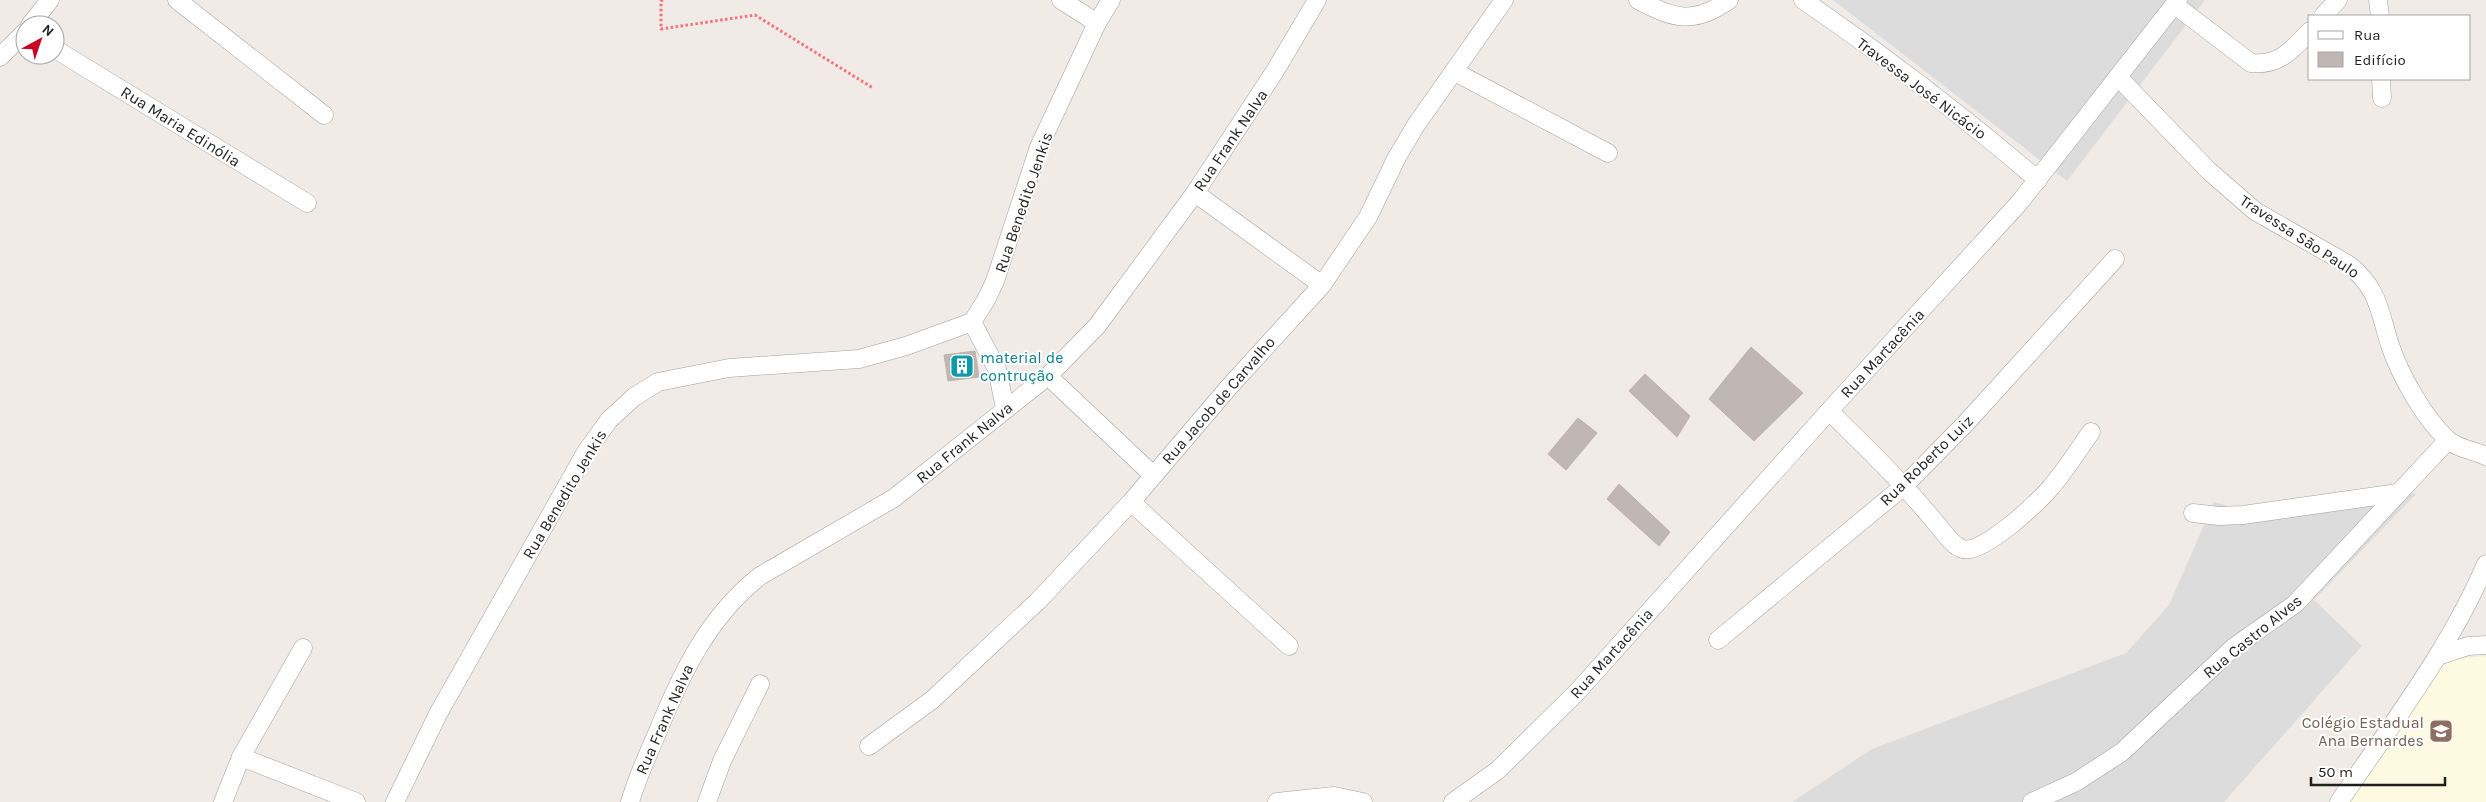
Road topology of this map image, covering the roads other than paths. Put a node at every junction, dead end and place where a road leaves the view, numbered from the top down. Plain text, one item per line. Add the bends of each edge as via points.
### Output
1 (50, 0) edge
2 (177, 0) edge
3 (1061, 0) edge
4 (1110, 0) edge
5 (1317, 0) edge
6 (1504, 0) edge
7 (1638, 0) edge
8 (1728, 0) edge
9 (1803, 0) edge
10 (2338, 0) edge
11 (2378, 0) edge
12 (2177, 2) edge
13 (38, 15) edge
14 (2324, 15) edge
15 (2380, 15) edge
16 (1097, 23) junction
17 (2308, 33) edge
18 (15, 42) edge
19 (65, 55) edge
20 (0, 57) edge
21 (1455, 72) junction
22 (2118, 78) junction
23 (2381, 80) edge
24 (2382, 98) dead end
25 (324, 114) dead end
26 (1608, 153) dead end
27 (2038, 180) junction
28 (1195, 192) junction
29 (307, 204) dead end
30 (2115, 258) dead end
31 (1322, 285) junction
32 (972, 322) junction
33 (1048, 376) junction
34 (1005, 408) junction
35 (1829, 411) junction
36 (2091, 432) dead end
37 (2448, 440) junction
38 (2486, 456) edge
39 (1153, 475) junction
40 (1905, 485) junction
41 (2398, 493) junction
42 (1131, 502) junction
43 (2193, 512) dead end
44 (2486, 564) edge
45 (1718, 640) dead end
46 (2486, 645) edge
47 (1289, 646) dead end
48 (302, 648) dead end
49 (2438, 656) junction
50 (760, 684) dead end
51 (869, 746) dead end
52 (240, 757) junction
53 (223, 802) edge
54 (356, 802) edge
55 (395, 802) edge
56 (630, 802) edge
57 (707, 802) edge
58 (1277, 802) edge
59 (1363, 802) edge
60 (1453, 802) edge
61 (2032, 802) edge
62 (2339, 802) edge

1 - 13 street
2 - 25 street
3 - 16 street
4 - 16 street, Rua Benedito Jenkis
5 - 28 street, Rua Frank Nalva via 1275,71
6 - 21 street, Rua Jacob de Carvalho
7 - 8 street via 1676,16 1712,12
9 - 27 street, Travessa José Nicácio via 1905,73
10 - 14 street
11 - 15 street
12 - 17 street, Rua Martacênia via 2251,64 2266,65 2276,61 2292,51
12 - 22 street, Rua Martacênia
16 - 32 street, Rua Benedito Jenkis via 1039,147 995,281
18 - 20 street
19 - 29 street, Rua Maria Edinólia
21 - 26 street
21 - 31 street, Rua Jacob de Carvalho via 1416,125 1368,217
22 - 27 street, Rua Martacênia
22 - 37 street, Travessa São Paulo via 2209,171 2255,211 2363,276 2373,290 2400,371
23 - 24 street
27 - 35 street, Rua Martacênia
28 - 31 street
28 - 33 street, Rua Frank Nalva via 1097,326
30 - 40 street, Rua Roberto Luiz via 1965,424
31 - 39 street, Rua Jacob de Carvalho
32 - 34 street via 997,369
32 - 55 street, Rua Benedito Jenkis via 859,359 729,368 658,382 634,397 609,420 586,452 438,714
33 - 34 street, Rua Frank Nalva
33 - 39 street
34 - 56 street, Rua Frank Nalva via 934,469 894,498 760,576 740,592 719,615 696,649
35 - 40 street
35 - 60 street, Rua Martacênia via 1578,691 1498,770
36 - 40 street via 2051,488 1986,543 1972,550 1963,549 1952,541
37 - 38 street, Travessa São Paulo
37 - 41 street, Rua Castro Alves
39 - 42 street, Rua Jacob de Carvalho
40 - 45 street, Rua Roberto Luiz
41 - 43 street via 2243,515
41 - 61 street, Rua Castro Alves via 2295,604 2234,647 2122,752 2076,782
42 - 47 street
42 - 51 street, Rua Jacob de Carvalho via 1038,601 932,700
44 - 49 street
46 - 49 street via 2468,646
48 - 52 street
49 - 62 street
50 - 57 street via 722,761
52 - 53 street
52 - 54 street
58 - 59 street via 1334,796

